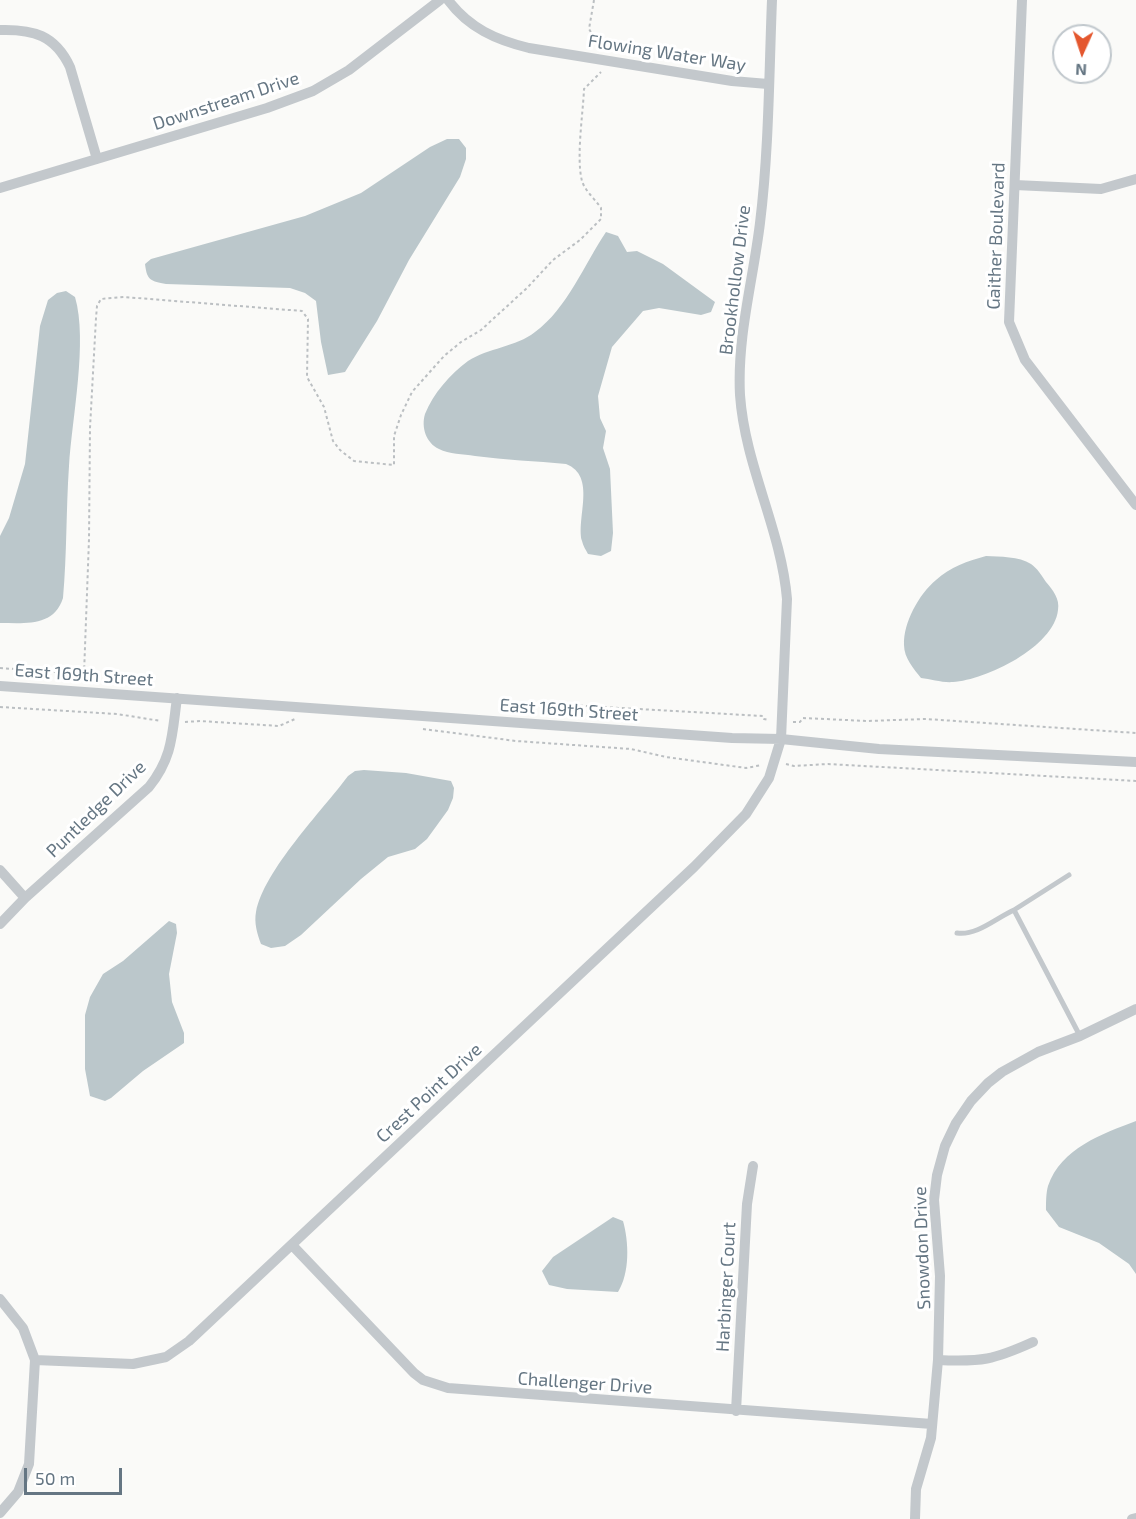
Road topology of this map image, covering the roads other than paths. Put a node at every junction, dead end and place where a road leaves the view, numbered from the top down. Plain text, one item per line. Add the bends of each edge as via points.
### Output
1 (440, 0) edge
2 (448, 0) edge
3 (772, 0) edge
4 (1022, 0) edge
5 (0, 30) edge
6 (768, 84) junction
7 (97, 159) junction
8 (1136, 179) edge
9 (1015, 185) junction
10 (0, 188) edge
11 (1136, 505) edge
12 (0, 686) edge
13 (177, 698) junction
14 (781, 739) junction
15 (1136, 762) edge
16 (0, 870) edge
17 (1069, 875) dead end
18 (25, 898) junction
19 (1014, 910) junction
20 (0, 924) edge
21 (957, 933) dead end
22 (1136, 1009) edge
23 (1080, 1036) junction
24 (753, 1166) dead end
25 (292, 1245) junction
26 (0, 1299) edge
27 (1033, 1342) dead end
28 (35, 1360) junction
29 (938, 1360) junction
30 (736, 1411) junction
31 (932, 1424) junction
32 (0, 1513) edge
33 (915, 1519) edge

1 - 7 street, Downstream Drive via 349,70 313,90 267,108
2 - 6 street, Flowing Water Way via 464,18 491,36 529,48
3 - 6 street, Brookhollow Drive
4 - 9 street, Gaither Boulevard
5 - 7 street via 37,33 65,56
6 - 14 street, Brookhollow Drive via 760,226 741,342 740,396 748,448 785,578
7 - 10 street, Downstream Drive
8 - 9 street via 1101,189
9 - 11 street, Gaither Boulevard via 1009,322 1025,360
12 - 13 street, East 169th Street
13 - 14 street, East 169th Street
13 - 18 street, Puntledge Drive via 165,764 149,787
14 - 15 street, East 169th Street via 879,749
14 - 25 street, Crest Point Drive via 769,778 729,833
16 - 18 street
17 - 19 lane
18 - 20 street, Puntledge Drive
19 - 21 lane via 977,930
19 - 23 lane
22 - 23 street, Snowdon Drive
23 - 29 street, Snowdon Drive via 1038,1052 1002,1072 971,1101 945,1146 934,1200 940,1276
24 - 30 street, Harbinger Court via 747,1204
25 - 28 street, Crest Point Drive via 189,1341 166,1357 133,1364
25 - 30 street, Challenger Drive via 414,1373 435,1384 463,1390
26 - 28 street via 24,1329
27 - 29 street via 983,1361
28 - 32 street via 29,1464 18,1492
29 - 31 street, Snowdon Drive
30 - 31 street, Challenger Drive
31 - 33 street, Snowdon Drive via 916,1489

